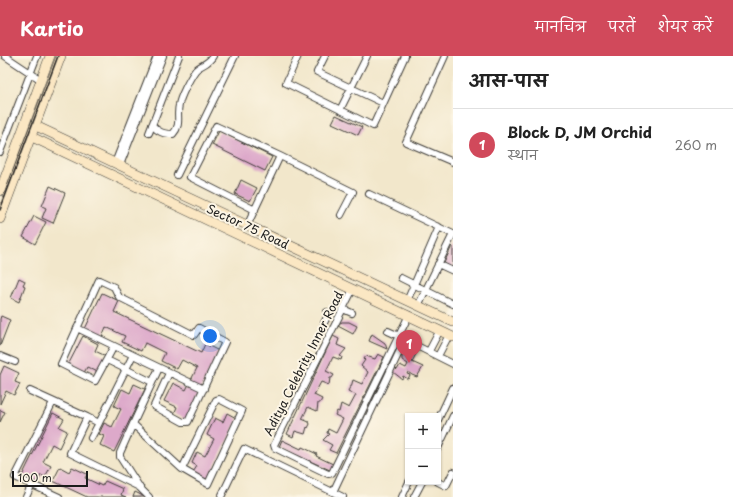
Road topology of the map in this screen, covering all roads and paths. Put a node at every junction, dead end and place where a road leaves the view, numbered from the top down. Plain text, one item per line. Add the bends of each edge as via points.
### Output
1 (4, 56) edge
2 (37, 56) edge
3 (50, 56) edge
4 (61, 56) edge
5 (157, 56) edge
6 (163, 56) edge
7 (179, 56) edge
8 (213, 56) edge
9 (235, 56) edge
10 (298, 56) edge
11 (367, 56) edge
12 (405, 56) edge
13 (445, 56) edge
14 (324, 57) edge
15 (31, 73) junction
16 (41, 80) junction
17 (351, 88) junction
18 (383, 103) junction
19 (340, 110) junction
20 (152, 125) junction
21 (36, 126) junction
22 (149, 133) dead end
23 (55, 135) junction
24 (32, 137) junction
25 (50, 145) junction
26 (0, 152) edge
27 (280, 156) junction
28 (453, 162) edge
29 (117, 164) junction
30 (177, 175) dead end
31 (0, 191) edge
32 (369, 194) dead end
33 (255, 210) junction
34 (341, 215) dead end
35 (0, 219) edge
36 (247, 226) junction
37 (439, 227) junction
38 (453, 234) edge
39 (438, 264) junction
40 (453, 271) edge
41 (401, 278) dead end
42 (414, 285) junction
43 (353, 289) junction
44 (426, 291) junction
45 (407, 301) junction
46 (453, 304) edge
47 (418, 306) junction
48 (343, 309) junction
49 (327, 312) dead end
50 (352, 313) dead end
51 (409, 315) junction
52 (453, 322) edge
53 (324, 323) dead end
54 (77, 328) junction
55 (388, 330) dead end
56 (440, 330) junction
57 (399, 336) junction
58 (451, 336) edge
59 (114, 346) junction
60 (429, 351) junction
61 (132, 355) junction
62 (0, 356) edge
63 (438, 356) junction
64 (107, 360) junction
65 (15, 362) dead end
66 (453, 364) edge
67 (159, 368) junction
68 (126, 369) junction
69 (169, 372) junction
70 (152, 382) junction
71 (453, 388) edge
72 (204, 389) junction
73 (30, 391) dead end
74 (54, 402) junction
75 (441, 414) edge
76 (453, 416) edge
77 (87, 417) junction
78 (99, 423) junction
79 (133, 424) junction
80 (91, 438) dead end
81 (441, 442) edge
82 (302, 462) junction
83 (182, 469) junction
84 (453, 472) edge
85 (295, 474) junction
86 (32, 484) junction
87 (441, 484) edge
88 (408, 485) edge
89 (420, 485) edge
90 (140, 488) junction
91 (334, 492) junction
92 (26, 497) edge
93 (59, 497) edge
94 (149, 497) edge
95 (221, 497) edge
96 (343, 497) edge
97 (402, 497) edge
98 (414, 497) edge

1 - 15 street
2 - 15 street
3 - 16 street
4 - 21 street
5 - 29 street
6 - 29 street
7 - 20 street
8 - 20 street via 209,62 195,70 178,105 179,122 173,134 158,132
9 - 30 street
10 - 19 street via 286,83
11 - 17 street
12 - 18 street
13 - 28 street via 406,142
14 - 17 street via 317,72
15 - 16 street
15 - 26 street
16 - 31 street
17 - 18 street
17 - 19 street
18 - 19 street via 373,126
20 - 22 street
21 - 23 street, Sector 75 Road
21 - 24 street
23 - 25 street
23 - 29 street, Sector 75 Road
24 - 25 street, Sector 75 Road
24 - 35 street
25 - 43 street, Sector 75 Road
27 - 33 street
27 - 33 street via 216,126 190,178
27 - 34 street via 353,192
29 - 36 street, Sector 75 Road
32 - 37 street
33 - 36 street
36 - 45 street, Sector 75 Road
37 - 38 street
37 - 42 street
38 - 39 street
39 - 40 street
39 - 44 street
41 - 42 street
42 - 44 street
42 - 45 street
43 - 48 street, Aditya Celebrity Inner Road
43 - 51 street, Sector 75 Road
44 - 46 street
44 - 47 street
45 - 47 street, Sector 75 Road
47 - 52 street, Sector 75 Road
48 - 50 street
48 - 82 street, Aditya Celebrity Inner Road via 274,445 275,448
49 - 53 street
51 - 56 street, Sector 75 Road
51 - 57 street, Aditya Celebrity Inner Road
54 - 59 street
54 - 64 street via 62,364 95,381
54 - 72 street via 99,280 113,286 117,296 126,301 194,335 199,328 225,342
55 - 57 street
56 - 58 street, Sector 75 Road
56 - 60 street
57 - 82 street, Aditya Celebrity Inner Road via 332,473 328,474
58 - 63 street
59 - 61 street
59 - 64 street
60 - 63 street
60 - 91 street via 409,342 403,344
61 - 67 street
61 - 68 street
62 - 65 street
63 - 66 street
64 - 68 street
67 - 69 street
67 - 70 street
68 - 70 street
68 - 78 street
69 - 72 street
69 - 72 street via 154,406 183,422 190,420
70 - 79 street
71 - 75 street
73 - 74 street
74 - 77 street
74 - 86 street via 15,477
76 - 81 street
77 - 78 street
77 - 90 street via 70,453
78 - 80 street
79 - 83 street
79 - 90 street via 119,455
82 - 85 street
83 - 83 street via 208,484 242,411 216,400
84 - 87 street via 446,486
85 - 91 street
85 - 95 street via 244,449
86 - 92 street
86 - 93 street
88 - 97 street
89 - 98 street
90 - 94 street
91 - 96 street

